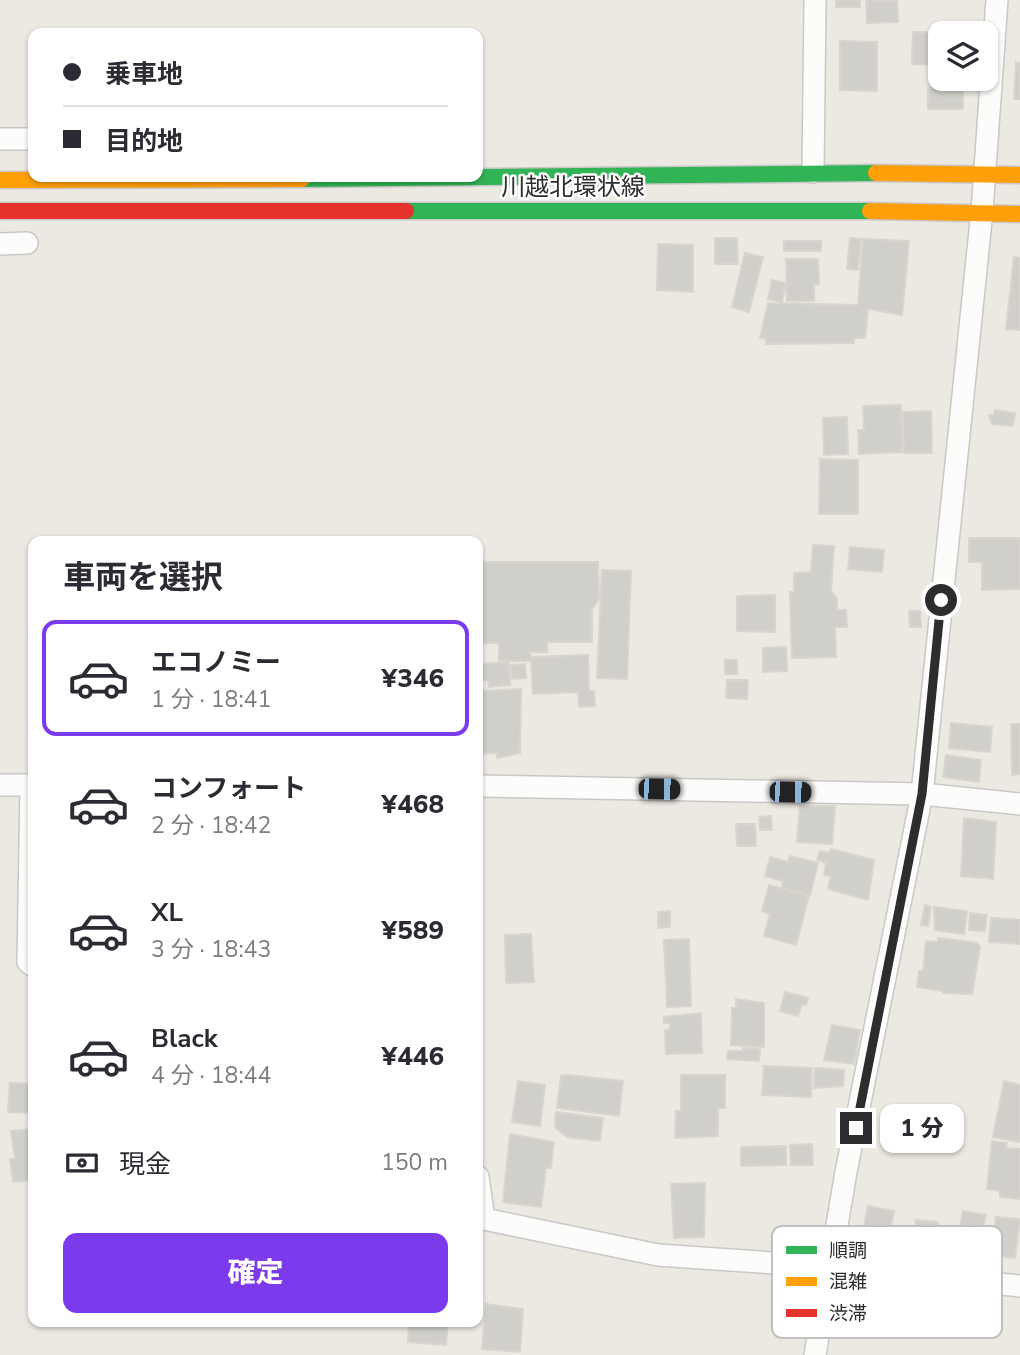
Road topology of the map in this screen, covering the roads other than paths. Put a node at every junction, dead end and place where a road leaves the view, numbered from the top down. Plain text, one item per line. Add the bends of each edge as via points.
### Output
1 (814, 0) edge
2 (997, 0) edge
3 (0, 139) edge
4 (28, 139) edge
5 (813, 172) junction
6 (984, 174) junction
7 (1020, 176) edge
8 (483, 178) edge
9 (0, 180) edge
10 (28, 180) edge
11 (0, 211) edge
12 (982, 211) junction
13 (1020, 214) edge
14 (27, 243) dead end
15 (0, 244) edge
16 (0, 785) edge
17 (28, 785) edge
18 (483, 786) edge
19 (922, 794) junction
20 (1020, 804) edge
21 (483, 1212) edge
22 (838, 1226) edge
23 (772, 1263) edge
24 (1002, 1284) edge
25 (1020, 1286) edge

1 - 5 street
2 - 6 street
3 - 4 street
5 - 6 main road, 川越北環状線
5 - 8 main road, 川越北環状線
6 - 7 main road, 川越北環状線
6 - 12 street
9 - 10 main road, 川越北環状線
11 - 12 main road, 川越北環状線
12 - 13 main road, 川越北環状線
12 - 19 street
14 - 15 street
16 - 17 street
18 - 19 street
19 - 20 street
19 - 22 street
21 - 23 street via 484,1219 657,1255
24 - 25 street

